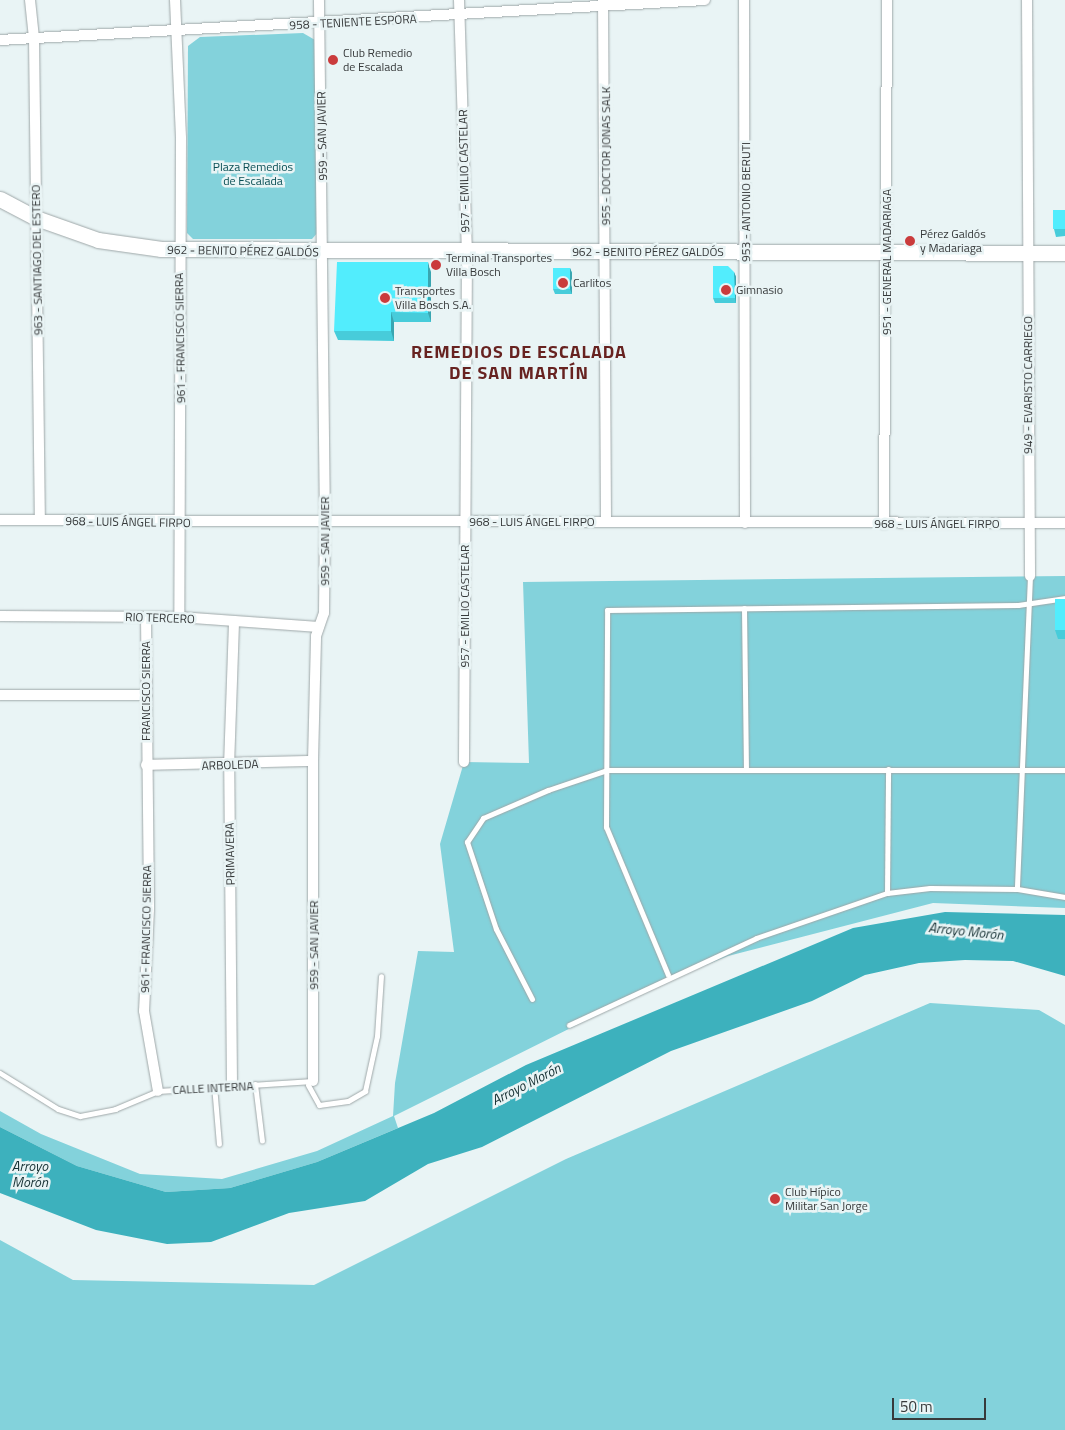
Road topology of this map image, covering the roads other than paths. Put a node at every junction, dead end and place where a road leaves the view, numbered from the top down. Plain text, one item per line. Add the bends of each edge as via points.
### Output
1 (30, 0) edge
2 (175, 0) edge
3 (319, 0) edge
4 (459, 0) edge
5 (705, 0) edge
6 (744, 0) edge
7 (887, 0) edge
8 (1027, 0) edge
9 (604, 4) edge
10 (460, 16) junction
11 (321, 23) junction
12 (179, 31) junction
13 (34, 39) junction
14 (0, 40) edge
15 (0, 199) edge
16 (36, 218) junction
17 (179, 250) junction
18 (607, 252) junction
19 (746, 252) junction
20 (887, 252) junction
21 (324, 253) junction
22 (466, 253) junction
23 (1027, 253) junction
24 (1065, 253) edge
25 (0, 520) edge
26 (40, 520) junction
27 (466, 522) junction
28 (606, 522) junction
29 (182, 523) junction
30 (745, 523) junction
31 (1065, 523) edge
32 (325, 524) junction
33 (884, 524) junction
34 (1029, 524) junction
35 (1030, 576) joint
36 (1065, 598) edge
37 (1028, 603) junction
38 (744, 608) junction
39 (0, 616) edge
40 (146, 617) junction
41 (179, 617) junction
42 (234, 622) junction
43 (319, 627) junction
44 (0, 695) edge
45 (145, 695) junction
46 (313, 760) junction
47 (464, 762) dead end
48 (146, 765) junction
49 (229, 766) junction
50 (888, 768) junction
51 (1024, 769) junction
52 (607, 770) junction
53 (746, 770) junction
54 (1065, 770) edge
55 (1017, 889) junction
56 (887, 894) junction
57 (1065, 897) edge
58 (668, 975) junction
59 (380, 976) dead end
60 (532, 999) dead end
61 (569, 1025) dead end
62 (0, 1073) edge
63 (310, 1083) junction
64 (255, 1084) junction
65 (214, 1085) junction
66 (232, 1085) junction
67 (158, 1091) junction
68 (262, 1141) dead end
69 (219, 1144) dead end

1 - 13 street, 963 - SANTIAGO DEL ESTERO
2 - 12 street, 961 - FRANCISCO SIERRA
3 - 11 street, 959 - SAN JAVIER
4 - 10 street, 957 - EMILIO CASTELAR
5 - 9 street, 958 - TENIENTE ESPORA
6 - 19 street, 953 - ANTONIO BERUTI
7 - 20 street, 951 - GENERAL MADARIAGA
8 - 23 street, 949 - EVARISTO CARRIEGO
9 - 10 street, 958 - TENIENTE ESPORA
9 - 18 street, 955 - DOCTOR JONAS SALK
10 - 11 street, 958 - TENIENTE ESPORA
10 - 22 street, 957 - EMILIO CASTELAR
11 - 12 street, 958 - TENIENTE ESPORA
11 - 21 street, 959 - SAN JAVIER
12 - 13 street, 958 - TENIENTE ESPORA
12 - 17 street, 961 - FRANCISCO SIERRA
13 - 14 street, 958 - TENIENTE ESPORA
13 - 16 street, 963 - SANTIAGO DEL ESTERO
15 - 16 main road, 962 - BENITO PÉREZ GALDÓS
16 - 17 main road, 962 - BENITO PÉREZ GALDÓS via 98,240
16 - 26 street, 963 - SANTIAGO DEL ESTERO
17 - 21 main road, 962 - BENITO PÉREZ GALDÓS
17 - 29 street, 961 - FRANCISCO SIERRA
18 - 19 main road, 962 - BENITO PÉREZ GALDÓS
18 - 22 main road, 962 - BENITO PÉREZ GALDÓS
18 - 28 street, 955 - DOCTOR JONAS SALK
19 - 20 main road, 962 - BENITO PÉREZ GALDÓS
19 - 30 street, 953 - ANTONIO BERUTI
20 - 23 main road, 962 - BENITO PÉREZ GALDÓS
20 - 33 street, 951 - GENERAL MADARIAGA
21 - 22 main road, 962 - BENITO PÉREZ GALDÓS
21 - 32 street, 959 - SAN JAVIER
22 - 27 street, 957 - EMILIO CASTELAR
23 - 24 main road, 962 - BENITO PÉREZ GALDÓS
23 - 34 street, 949 - EVARISTO CARRIEGO
25 - 26 street, 968 - LUIS ÁNGEL FIRPO
26 - 29 street, 968 - LUIS ÁNGEL FIRPO
27 - 28 street, 968 - LUIS ÁNGEL FIRPO
27 - 32 street, 968 - LUIS ÁNGEL FIRPO
27 - 47 street, 957 - EMILIO CASTELAR
28 - 30 street, 968 - LUIS ÁNGEL FIRPO
29 - 32 street, 968 - LUIS ÁNGEL FIRPO
29 - 41 street, 961 - FRANCISCO SIERRA
30 - 33 street, 968 - LUIS ÁNGEL FIRPO
31 - 34 street, 968 - LUIS ÁNGEL FIRPO
32 - 43 street, 959 - SAN JAVIER via 324,613
33 - 34 street, 968 - LUIS ÁNGEL FIRPO
34 - 35 street, 949 - EVARISTO CARRIEGO
35 - 37 lane, 949 - EVARISTO CARRIEGO
36 - 37 lane
37 - 38 lane
37 - 51 lane, 949 - EVARISTO CARRIEGO
38 - 52 lane via 607,610
38 - 53 lane
39 - 40 street, RIO TERCERO
40 - 41 street, RIO TERCERO
40 - 45 street, FRANCISCO SIERRA
41 - 42 street, RIO TERCERO
42 - 43 street, RIO TERCERO
42 - 49 street, PRIMAVERA
43 - 46 street, 959 - SAN JAVIER
44 - 45 street
45 - 48 street, FRANCISCO SIERRA
46 - 49 street, ARBOLEDA
46 - 63 street, 959 - SAN JAVIER
48 - 49 street, ARBOLEDA
48 - 67 street, 961- FRANCISCO SIERRA via 149,909 144,1011
49 - 66 street, PRIMAVERA
50 - 51 lane
50 - 53 lane
50 - 56 lane
51 - 54 lane
51 - 55 lane, 949 - EVARISTO CARRIEGO
52 - 53 lane
52 - 58 lane via 609,841
52 - 60 lane via 491,814 471,830 469,851 496,929
55 - 56 lane via 930,888
55 - 57 lane
56 - 58 lane via 756,938
58 - 61 lane
59 - 63 lane via 377,1036 365,1092 348,1101 319,1105
62 - 67 lane, CALLE INTERNA via 68,1114 115,1109
63 - 64 lane, CALLE INTERNA
64 - 66 lane, CALLE INTERNA
64 - 68 lane
65 - 66 lane, CALLE INTERNA
65 - 67 lane, CALLE INTERNA
65 - 69 lane

